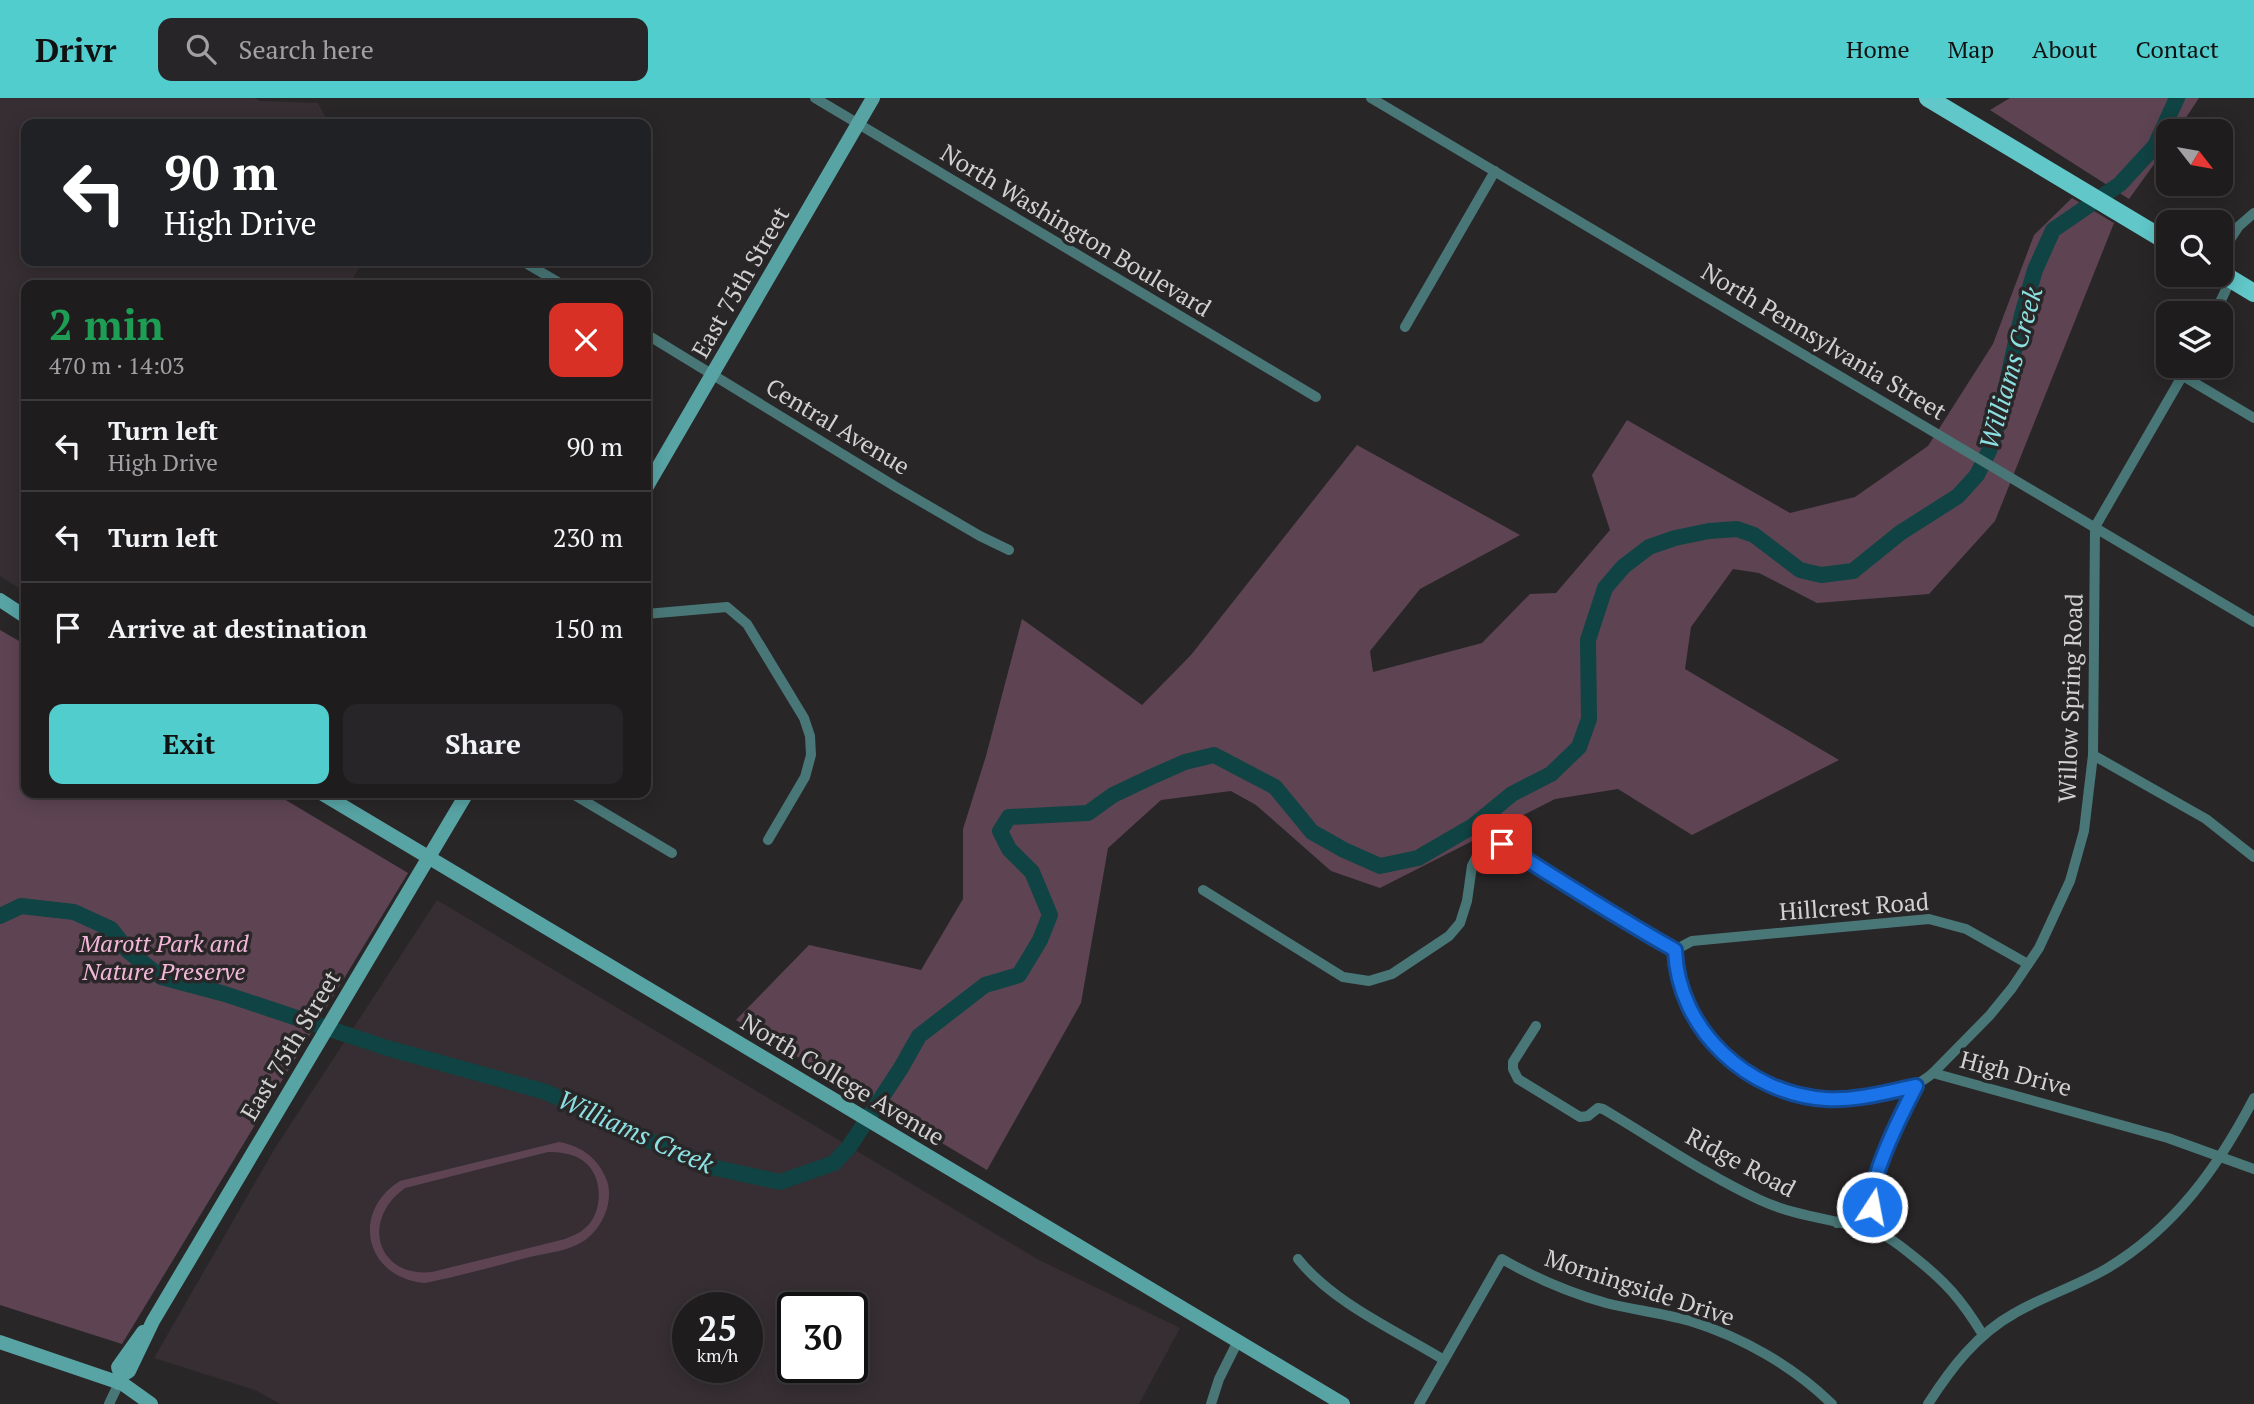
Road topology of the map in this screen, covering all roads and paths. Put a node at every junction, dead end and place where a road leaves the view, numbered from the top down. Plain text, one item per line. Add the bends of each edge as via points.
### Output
1 (815, 98) edge
2 (873, 98) edge
3 (1371, 98) edge
4 (1928, 98) edge
5 (857, 124) junction
6 (1494, 171) junction
7 (2254, 213) edge
8 (2156, 235) edge
9 (2233, 235) edge
10 (531, 266) edge
11 (555, 280) edge
12 (2233, 280) edge
13 (2254, 293) edge
14 (1405, 327) dead end
15 (651, 337) edge
16 (713, 374) junction
17 (2181, 378) edge
18 (2195, 378) edge
19 (1316, 397) dead end
20 (2254, 418) edge
21 (651, 479) edge
22 (2095, 527) junction
23 (1009, 550) dead end
24 (0, 600) edge
25 (21, 614) edge
26 (651, 614) edge
27 (2254, 622) edge
28 (2093, 755) junction
29 (329, 798) edge
30 (464, 798) edge
31 (579, 798) edge
32 (768, 840) dead end
33 (672, 853) dead end
34 (2254, 857) edge
35 (429, 858) junction
36 (1203, 890) dead end
37 (1675, 950) junction
38 (2028, 964) junction
39 (1536, 1026) dead end
40 (1933, 1073) junction
41 (1916, 1086) junction
42 (2254, 1098) edge
43 (2221, 1158) junction
44 (2254, 1170) edge
45 (1870, 1196) junction
46 (1837, 1223) junction
47 (1883, 1235) junction
48 (1298, 1259) dead end
49 (1983, 1335) junction
50 (1238, 1340) junction
51 (0, 1342) edge
52 (1444, 1360) junction
53 (120, 1379) junction
54 (109, 1404) edge
55 (151, 1404) edge
56 (1211, 1404) edge
57 (1343, 1404) edge
58 (1419, 1404) edge
59 (1832, 1404) edge
60 (1928, 1404) edge

1 - 5 street, North Washington Boulevard
2 - 5 street, East 75th Street
3 - 6 street, North Pennsylvania Street
4 - 8 main road
5 - 16 street, East 75th Street
5 - 19 street, North Washington Boulevard
6 - 14 street
6 - 22 street, North Pennsylvania Street
7 - 9 street
10 - 11 street
12 - 13 main road
15 - 16 street, Central Avenue
16 - 21 street, East 75th Street
16 - 23 street, Central Avenue
17 - 22 street
18 - 20 street
22 - 27 street, North Pennsylvania Street
22 - 28 street, Willow Spring Road
24 - 25 street
26 - 32 street via 727,607 747,624 804,718 810,736 809,766
28 - 34 street via 2206,819
28 - 38 street, Willow Spring Road via 2088,811 2075,865 2048,931
29 - 35 street, North College Avenue
30 - 35 street, East 75th Street
31 - 33 street
35 - 50 street, North College Avenue
35 - 53 street, East 75th Street via 153,1321 129,1371
36 - 37 street via 1343,977 1369,981 1392,974 1449,936 1460,923 1472,866 1482,846 1502,844
37 - 38 street, Hillcrest Road via 1692,940 1929,919 1966,929
37 - 41 street, High Drive via 1682,989 1696,1020 1721,1052 1753,1077 1784,1091 1826,1099
38 - 40 street, Willow Spring Road via 1990,1015
39 - 46 street, Ridge Road via 1513,1062 1518,1079 1580,1117 1603,1109 1762,1201
40 - 41 street, High Drive
40 - 43 street, High Drive via 2168,1138
41 - 45 street
42 - 43 street
43 - 44 street, High Drive
43 - 49 street via 2180,1208 2133,1250
45 - 46 street
45 - 47 street
46 - 47 street, Ridge Road
47 - 49 street, Ridge Road via 1950,1287
48 - 52 street via 1334,1294
49 - 60 street
50 - 56 street
50 - 57 street, North College Avenue
51 - 53 street
52 - 58 street
52 - 59 street, Morningside Drive via 1502,1259 1579,1294 1679,1318 1731,1337 1785,1367
53 - 54 street, East 75th Street
53 - 55 street

